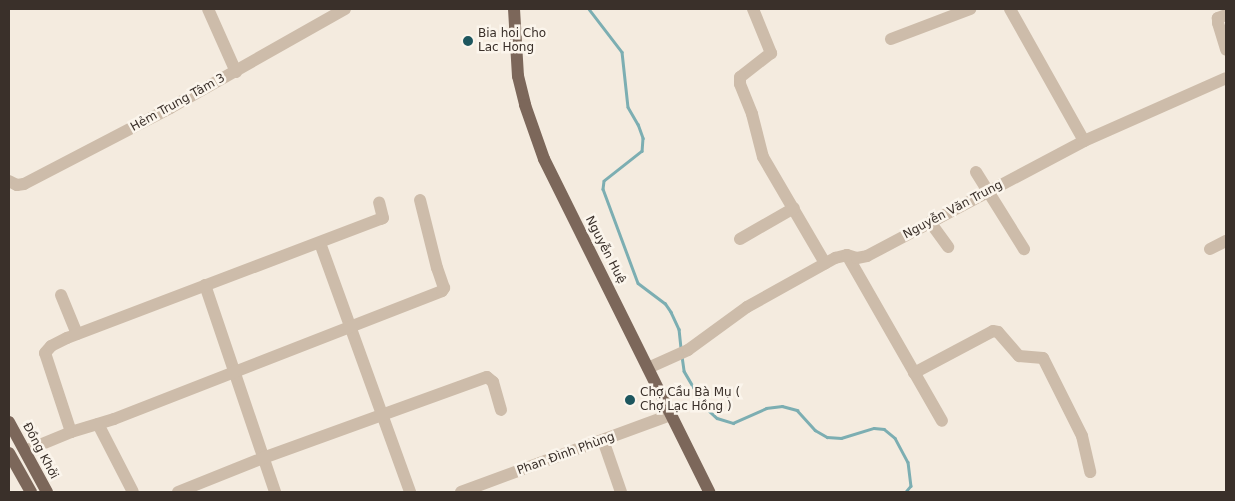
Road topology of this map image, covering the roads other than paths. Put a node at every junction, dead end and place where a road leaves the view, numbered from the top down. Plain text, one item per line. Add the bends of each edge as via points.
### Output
1 (208, 9) edge
2 (345, 9) edge
3 (514, 9) edge
4 (753, 9) edge
5 (970, 9) edge
6 (1010, 9) edge
7 (1219, 14) edge
8 (890, 39) dead end
9 (1226, 50) edge
10 (236, 72) junction
11 (1226, 78) edge
12 (1084, 140) junction
13 (976, 172) dead end
14 (9, 181) edge
15 (989, 192) junction
16 (420, 200) dead end
17 (379, 202) dead end
18 (794, 208) junction
19 (930, 222) junction
20 (740, 239) dead end
21 (1226, 241) edge
22 (320, 243) junction
23 (948, 247) dead end
24 (1024, 249) dead end
25 (1210, 249) dead end
26 (847, 255) junction
27 (825, 264) junction
28 (205, 285) junction
29 (61, 295) dead end
30 (348, 327) junction
31 (77, 334) junction
32 (648, 368) junction
33 (235, 370) junction
34 (914, 373) junction
35 (501, 410) dead end
36 (670, 415) junction
37 (382, 416) junction
38 (942, 421) dead end
39 (9, 422) edge
40 (98, 424) junction
41 (71, 432) junction
42 (603, 440) junction
43 (25, 451) junction
44 (9, 453) edge
45 (263, 458) junction
46 (13, 470) edge
47 (1090, 472) dead end
48 (31, 492) edge
49 (47, 492) edge
50 (133, 492) edge
51 (178, 492) edge
52 (275, 492) edge
53 (410, 492) edge
54 (461, 492) edge
55 (620, 492) edge
56 (710, 492) edge

1 - 10 street
2 - 10 street, Hẻm Trung Tâm 3
3 - 32 main road, Nguyễn Huệ via 518,76 536,139
4 - 18 street via 771,53 740,77 740,84 763,157
5 - 8 street
6 - 12 street
7 - 9 street
10 - 14 street, Hẻm Trung Tâm 3 via 24,184 16,185
11 - 12 street, Nguyễn Văn Trung
12 - 15 street, Nguyễn Văn Trung
13 - 15 street
15 - 19 street, Nguyễn Văn Trung
15 - 24 street
16 - 30 street via 444,290
17 - 22 street via 381,220
18 - 20 street
18 - 27 street
19 - 23 street
19 - 26 street, Nguyễn Văn Trung via 864,257
21 - 25 street
22 - 28 street
22 - 30 street
26 - 27 street, Nguyễn Văn Trung
26 - 34 street
27 - 32 street, Nguyễn Văn Trung via 747,307 688,350
28 - 31 street
28 - 33 street
29 - 31 street
30 - 33 street
30 - 37 street
31 - 41 street via 51,346 45,353
32 - 36 main road, Nguyễn Huệ
33 - 40 street
33 - 45 street
34 - 38 street
34 - 47 street via 993,331 998,332 1019,356 1043,358 1082,436
35 - 37 street via 493,382 487,377
36 - 42 street, Phan Đình Phùng
36 - 56 main road, Nguyễn Huệ
37 - 45 street
37 - 53 street
39 - 43 main road, Đồng Khởi
40 - 41 street
40 - 50 street
41 - 43 street
42 - 54 street, Phan Đình Phùng
42 - 55 street
43 - 49 main road, Đồng Khởi
44 - 46 main road
45 - 51 street
45 - 52 street
46 - 48 main road

